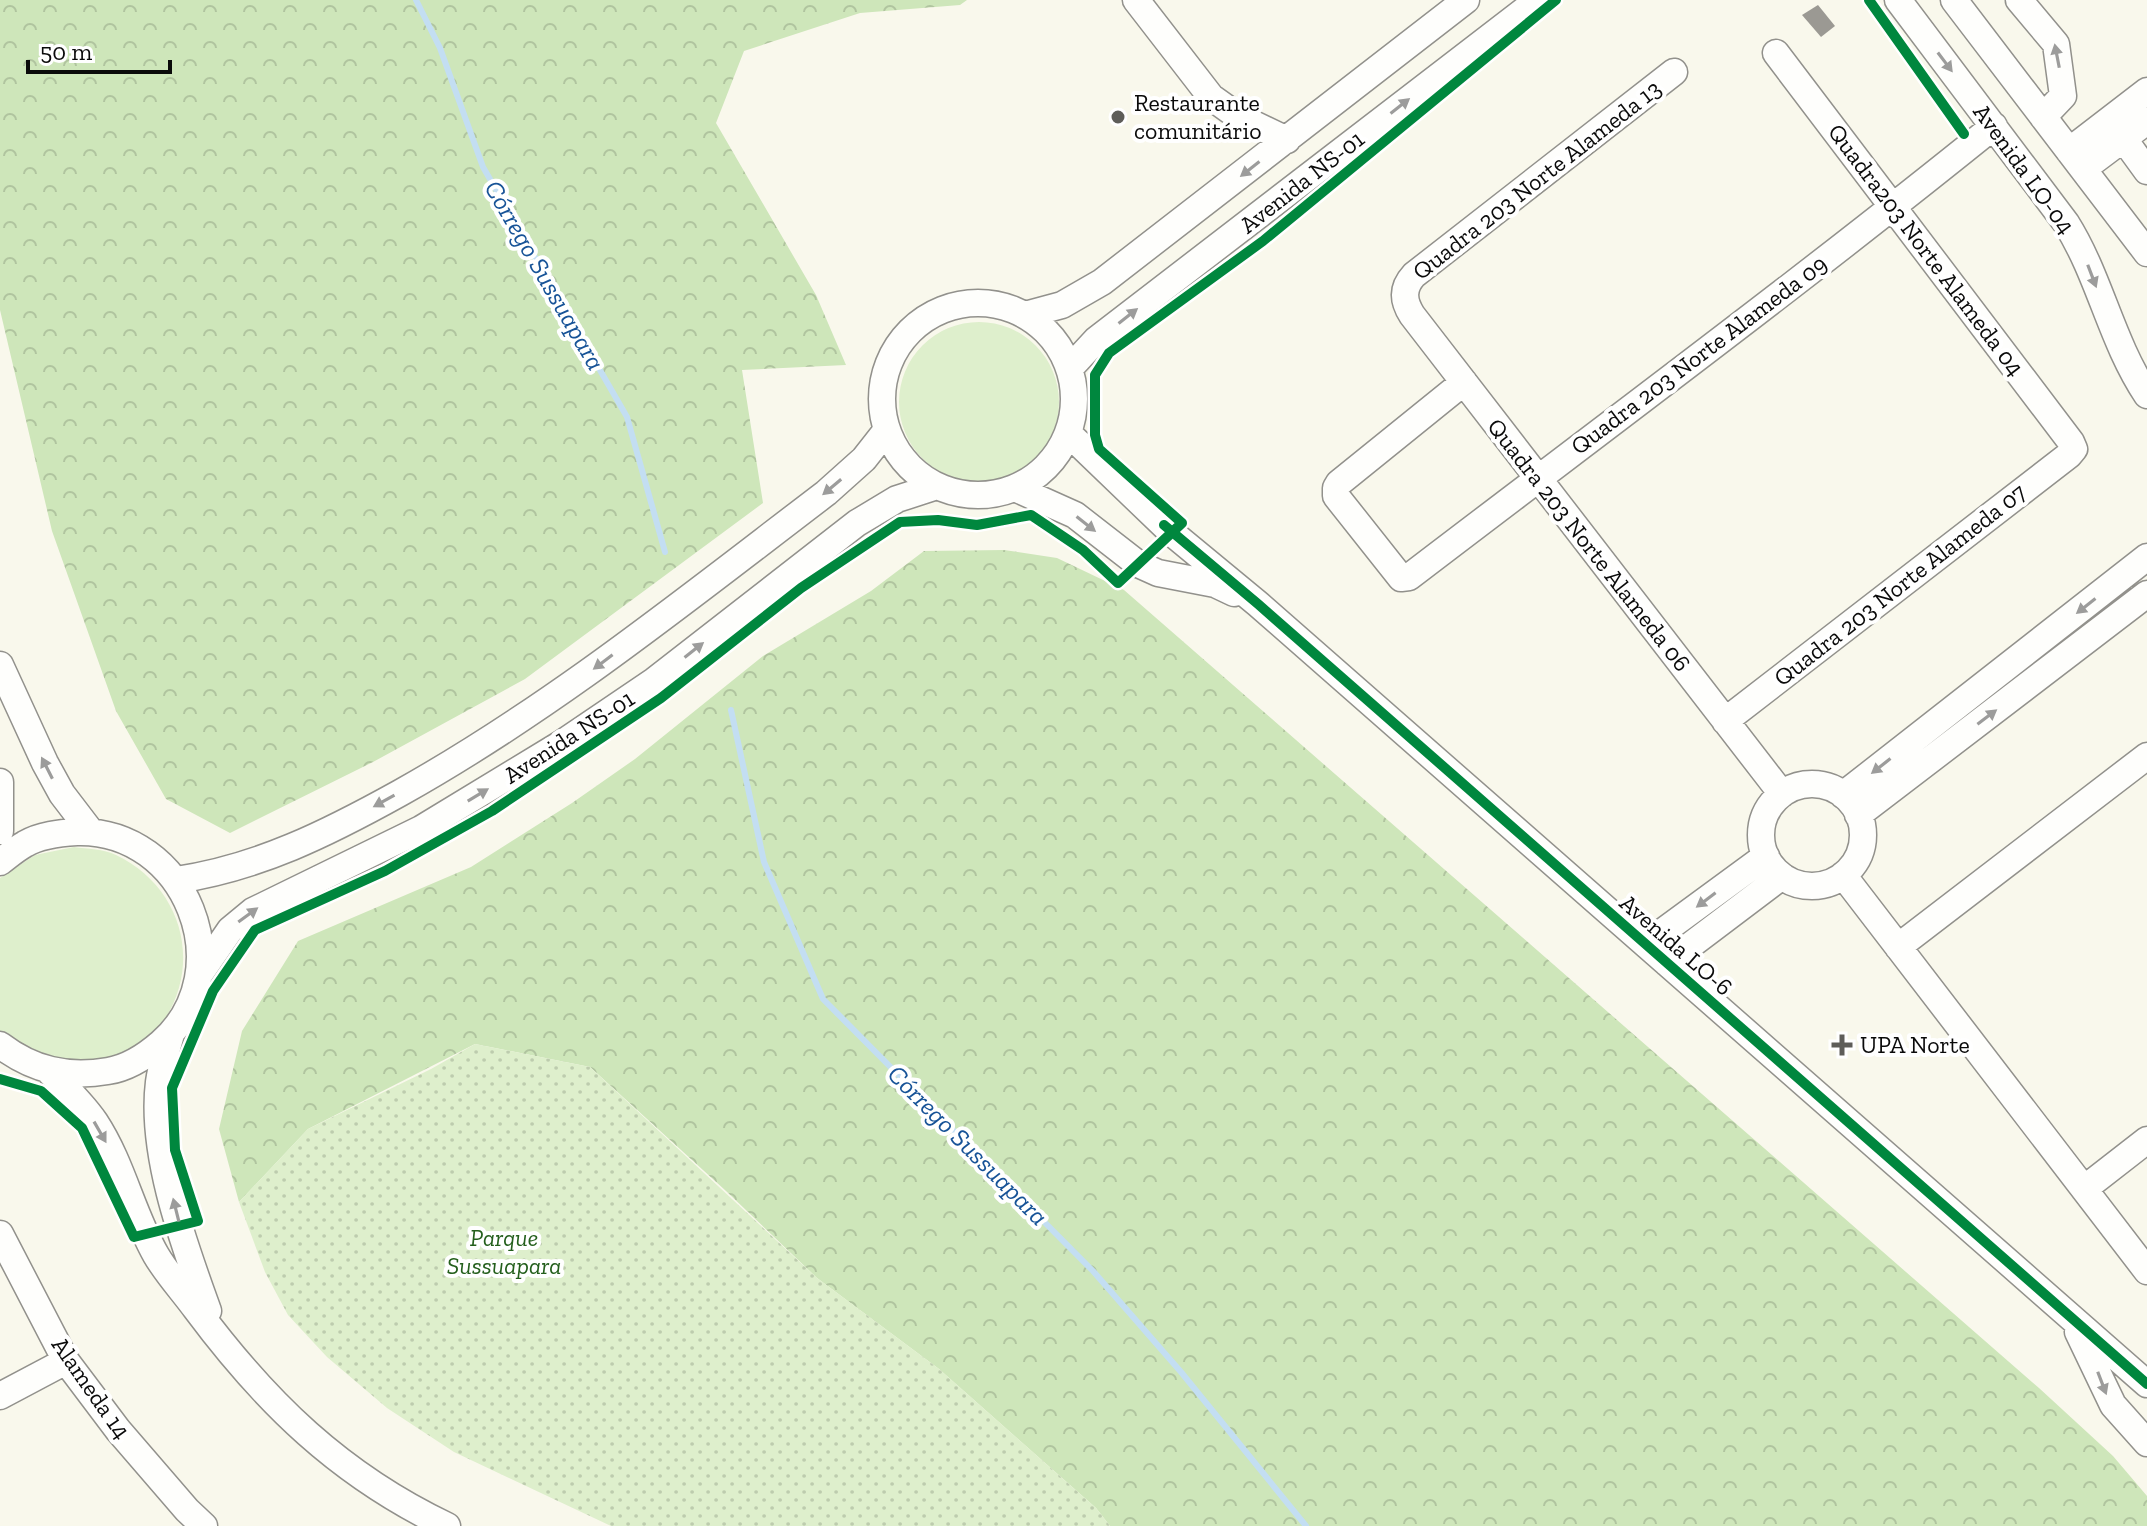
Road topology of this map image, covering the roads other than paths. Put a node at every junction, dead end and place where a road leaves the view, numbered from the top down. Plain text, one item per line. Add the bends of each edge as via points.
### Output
1 (1136, 0) edge
2 (1538, 0) edge
3 (1898, 0) edge
4 (1954, 0) edge
5 (2019, 0) edge
6 (1451, 4) edge
7 (1498, 30) junction
8 (1776, 53) dead end
9 (1674, 72) dead end
10 (2147, 91) edge
11 (2043, 117) junction
12 (2147, 121) edge
13 (1994, 126) junction
14 (1287, 140) junction
15 (2131, 149) dead end
16 (2076, 160) junction
17 (2147, 171) edge
18 (1893, 207) junction
19 (2136, 218) edge
20 (2147, 253) edge
21 (1405, 291) joint
22 (1025, 315) junction
23 (1070, 368) junction
24 (1464, 382) junction
25 (2147, 395) edge
26 (886, 431) junction
27 (1069, 434) junction
28 (2074, 449) joint
29 (1538, 478) junction
30 (934, 487) junction
31 (1017, 489) junction
32 (2147, 557) edge
33 (2147, 594) edge
34 (1258, 604) junction
35 (0, 665) edge
36 (1725, 721) junction
37 (2147, 756) edge
38 (0, 782) edge
39 (1782, 794) junction
40 (1851, 805) junction
41 (0, 831) edge
42 (91, 832) junction
43 (0, 862) edge
44 (1774, 866) junction
45 (1843, 875) junction
46 (176, 880) junction
47 (1646, 944) junction
48 (1898, 947) junction
49 (1667, 963) junction
50 (199, 975) junction
51 (171, 1034) junction
52 (0, 1045) edge
53 (50, 1072) junction
54 (2147, 1140) edge
55 (2084, 1189) junction
56 (0, 1234) edge
57 (2147, 1271) edge
58 (2068, 1315) junction
59 (217, 1337) junction
60 (66, 1361) junction
61 (2147, 1384) edge
62 (0, 1396) edge
63 (2147, 1443) edge
64 (204, 1526) edge
65 (447, 1526) edge

1 - 14 street via 1211,97
2 - 7 street, Avenida NS-01
3 -> 13 street, Avenida LO-04
4 - 11 street, Avenida LO-04
11 -> 5 street via 2063,96 2056,44
6 - 7 street
6 - 14 street, Avenida NS-01
23 -> 7 street, Avenida NS-01 via 1096,340
8 - 18 street, Quadra203 Norte Alameda 04
9 - 21 street, Quadra 203 Norte Alameda 13 via 1414,275
10 - 16 street
11 - 16 street, Avenida LO-04
12 - 16 street
13 - 18 street, Quadra 203 Norte Alameda 09
13 -> 25 street, Avenida LO-04 via 2077,241 2123,356
14 -> 22 street, Avenida NS-01 via 1102,282 1062,305
15 - 17 street
16 - 19 street, Avenida LO-04
18 - 28 street, Quadra203 Norte Alameda 04
18 - 29 street, Quadra 203 Norte Alameda 09
19 - 20 street, Avenida LO-04
21 - 24 street, Quadra 203 Norte Alameda 06 via 1406,306
22 - 23 street via 1058,344
22 - 26 street via 986,302 954,305 924,318 901,339 886,368 881,400
23 - 27 street via 1075,401
24 - 29 street, Quadra 203 Norte Alameda 06
24 - 29 street, Quadra 203 Norte Alameda 09 via 1339,483 1335,492 1401,578
26 - 30 street via 911,470
26 -> 46 street, Avenida NS-01 via 864,459 813,503 571,686 454,762 306,843 216,874
27 - 31 street via 1049,467
27 - 34 street via 1172,533
28 - 36 street, Quadra 203 Norte Alameda 07
29 - 36 street, Quadra 203 Norte Alameda 06
30 - 31 street via 984,497
50 -> 30 street, Avenida NS-01 via 230,930 253,911 421,829 561,744 654,681 857,523 897,499
31 -> 34 street via 1075,515 1138,564 1215,584
32 -> 40 street
40 -> 33 street
34 - 47 street, Avenida LO-6
42 -> 35 street via 45,763
36 - 39 street, Quadra 203 Norte Alameda 06
37 - 48 street
38 - 41 street
39 - 40 street via 1811,784 1829,787
39 - 44 street via 1769,807 1761,838
40 - 45 street via 1863,831 1855,863
42 - 43 street via 58,833 26,843
42 - 46 street via 133,845
44 - 45 street via 1795,883 1812,886
44 -> 47 street
44 - 49 street
45 - 48 street
46 - 50 street via 195,920
47 - 49 street, Avenida LO-6
48 - 55 street
49 - 58 street, Avenida LO-6
50 - 51 street via 189,1006
51 - 53 street via 146,1056 116,1070
59 -> 51 street via 185,1247 162,1156 159,1080
52 - 53 street
53 -> 59 street via 95,1122 156,1255
54 - 55 street
55 - 57 street
56 - 60 street, Alameda 14
58 - 61 street, Avenida LO-6
58 -> 63 street via 2113,1405
59 - 65 street via 314,1442 370,1483
60 - 62 street
60 - 64 street, Alameda 14 via 118,1430

